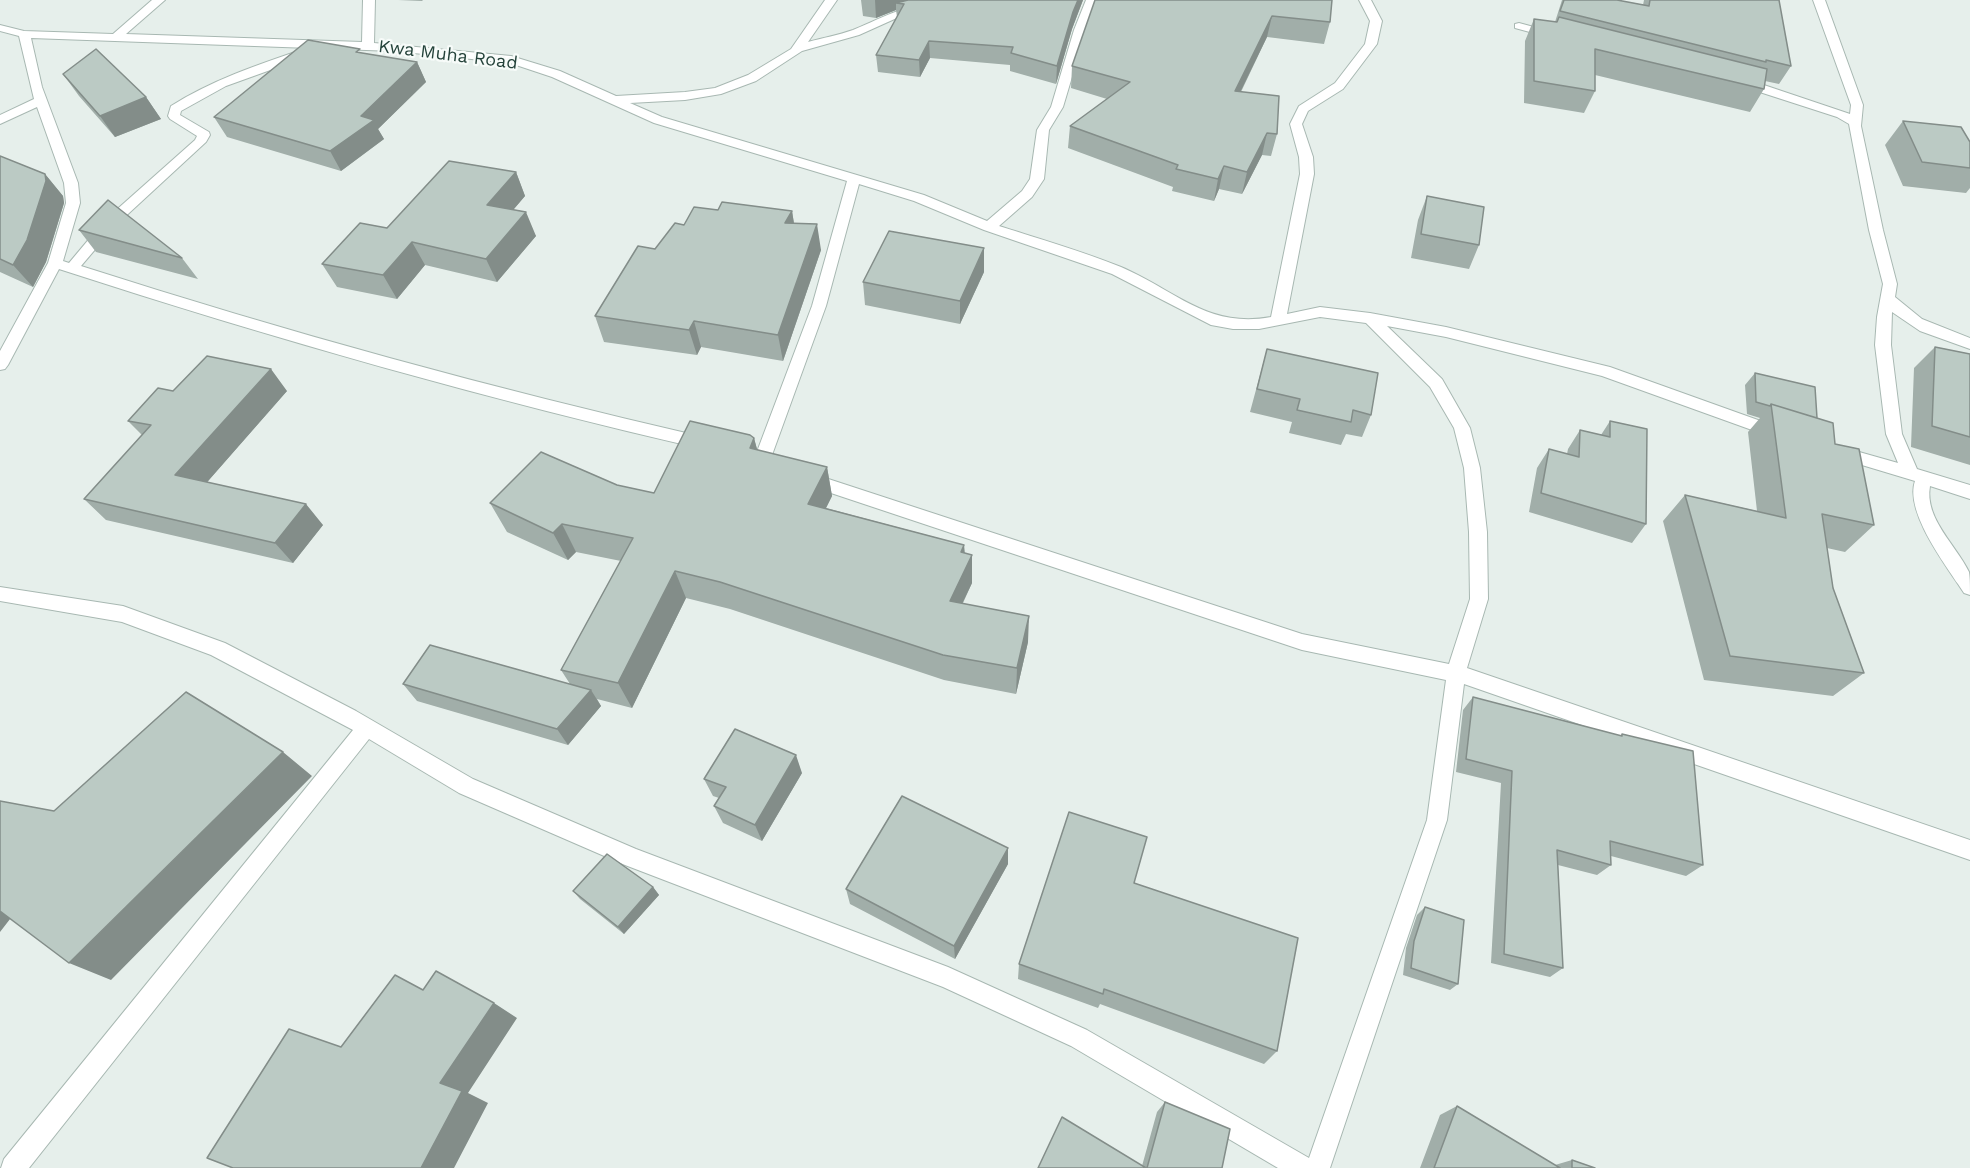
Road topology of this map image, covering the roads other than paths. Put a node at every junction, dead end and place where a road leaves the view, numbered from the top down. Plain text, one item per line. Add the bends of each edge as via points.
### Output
1 (159, 0) edge
2 (369, 0) edge
3 (831, 0) edge
4 (944, 0) edge
5 (1092, 0) edge
6 (1365, 0) edge
7 (1819, 0) edge
8 (1519, 26) dead end
9 (0, 28) edge
10 (24, 34) junction
11 (117, 36) junction
12 (1565, 38) edge
13 (327, 45) junction
14 (368, 46) junction
15 (799, 48) junction
16 (1734, 80) edge
17 (41, 100) junction
18 (610, 100) junction
19 (0, 120) edge
20 (1856, 122) junction
21 (854, 179) junction
22 (989, 227) junction
23 (55, 263) junction
24 (72, 268) junction
25 (1887, 299) junction
26 (1370, 318) junction
27 (1278, 319) junction
28 (1970, 344) edge
29 (0, 365) edge
30 (1787, 436) edge
31 (1818, 446) edge
32 (718, 447) edge
33 (1917, 475) junction
34 (1970, 492) edge
35 (1970, 588) edge
36 (0, 594) edge
37 (1456, 673) junction
38 (366, 728) junction
39 (1970, 850) edge
40 (13, 1168) edge
41 (1302, 1168) edge
42 (1318, 1168) edge

1 - 11 street
2 - 14 street
3 - 15 street
4 - 15 street via 895,14 855,33
5 - 22 street via 1057,107 1043,130 1037,179 1027,194
6 - 27 street via 1376,21 1371,44 1339,86 1303,109 1296,124 1307,174
7 - 20 street via 1849,78 1857,105
8 - 12 street
9 - 10 street, Kwa Muha Road
10 - 11 street, Kwa Muha Road
10 - 17 street
11 - 13 street, Kwa Muha Road
13 - 14 street, Kwa Muha Road
13 - 24 street via 190,98 175,109 174,116 204,135 200,142 110,222
14 - 18 street, Kwa Muha Road via 511,60 556,74
15 - 18 street via 752,78 717,91
16 - 20 street
17 - 19 street
17 - 23 street via 71,183 73,203
18 - 21 street, Kwa Muha Road via 658,120
20 - 25 street via 1890,284
21 - 22 street, Kwa Muha Road via 919,198
21 - 37 street via 819,306 757,455 791,472 1302,642
22 - 27 street, Kwa Muha Road via 1117,272 1210,320 1259,324
23 - 24 street
23 - 29 street
24 - 32 street via 183,304 550,408
25 - 28 street via 1904,316 1925,328
25 - 33 street via 1883,345 1894,434
26 - 27 street, Kwa Muha Road via 1320,312
26 - 30 street, Kwa Muha Road via 1446,332 1605,371
26 - 37 street via 1436,383 1462,428 1472,468 1479,599
31 - 33 street
33 - 34 street
33 - 35 street via 1928,518 1952,564
36 - 38 street via 123,614 218,650
37 - 39 street
37 - 42 street via 1437,820
38 - 40 street
38 - 41 street via 466,786 632,858 948,978 1079,1038

